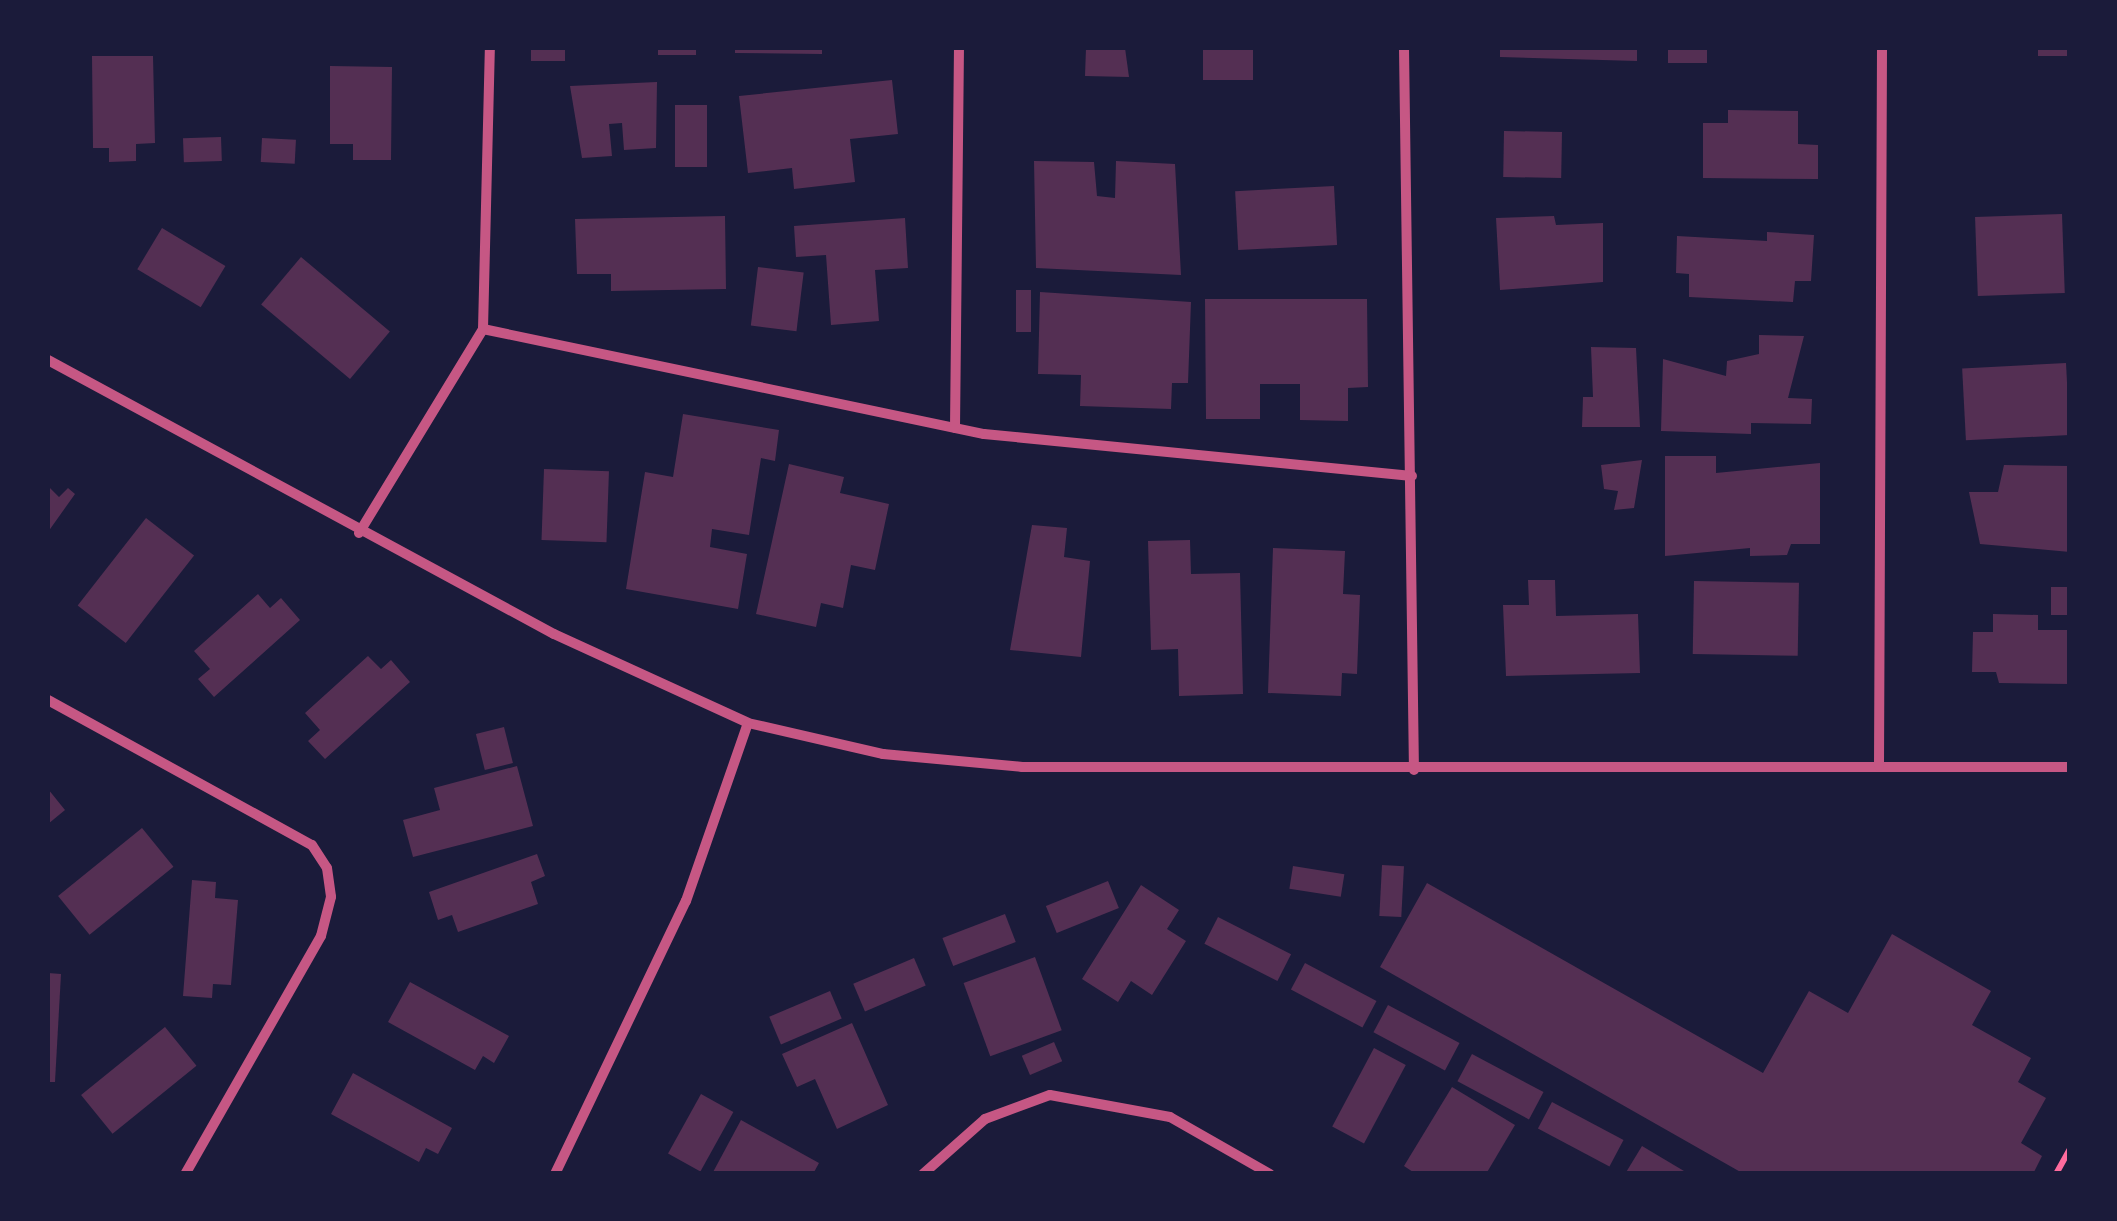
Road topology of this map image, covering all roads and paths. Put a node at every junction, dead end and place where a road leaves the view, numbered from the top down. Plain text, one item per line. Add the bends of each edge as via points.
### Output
1 (490, 48) edge
2 (959, 48) edge
3 (1404, 48) edge
4 (1882, 48) edge
5 (483, 329) junction
6 (48, 360) edge
7 (955, 428) junction
8 (1412, 476) junction
9 (359, 534) junction
10 (48, 700) edge
11 (748, 723) junction
12 (1880, 766) junction
13 (2070, 768) edge
14 (1414, 770) junction
15 (2070, 1150) edge
16 (185, 1174) edge
17 (554, 1174) edge
18 (924, 1174) edge
19 (1270, 1174) edge
20 (2056, 1174) edge

1 - 5 street
2 - 7 street
3 - 8 street
4 - 12 street
5 - 7 street
5 - 9 street
6 - 9 street
7 - 8 street
8 - 14 street
9 - 11 street
10 - 16 street via 312,845 327,868 332,897 320,936
11 - 14 street via 953,765
11 - 17 street via 686,902
12 - 13 street
12 - 14 street
15 - 20 path
18 - 19 street via 985,1119 1050,1095 1170,1118

